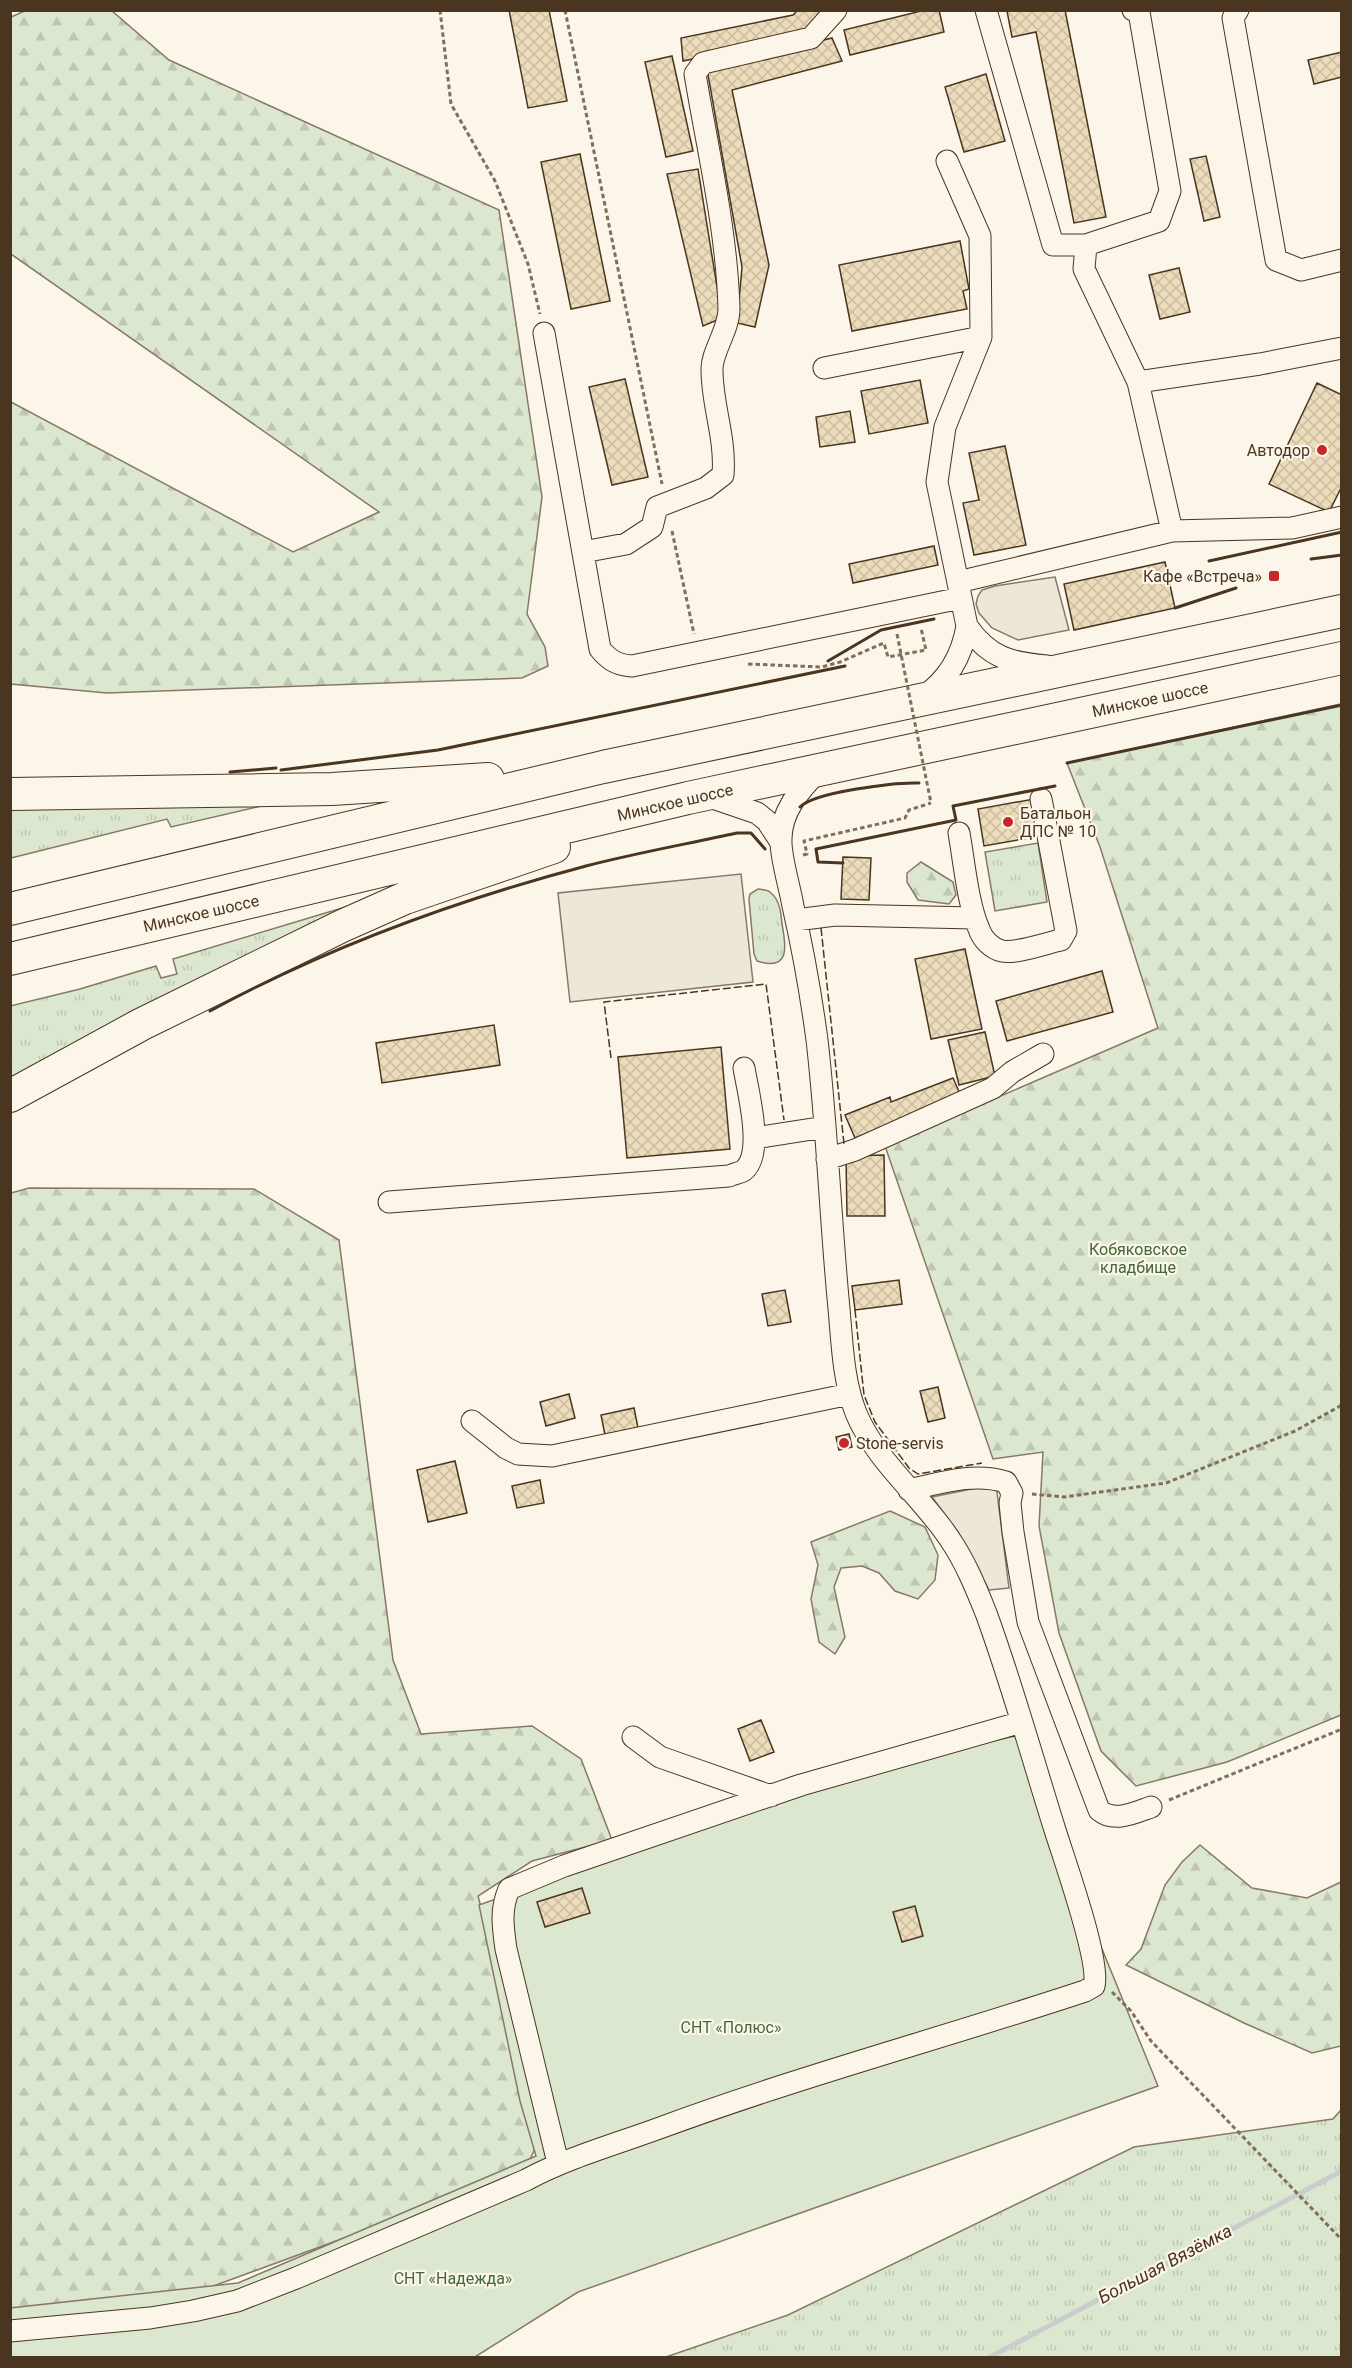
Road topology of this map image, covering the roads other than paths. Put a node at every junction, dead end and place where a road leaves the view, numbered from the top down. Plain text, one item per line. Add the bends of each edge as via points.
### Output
1 (836, 10) edge
2 (986, 10) edge
3 (1133, 10) edge
4 (1238, 10) edge
5 (947, 161) dead end
6 (1086, 245) junction
7 (1341, 260) edge
8 (544, 333) road end
9 (981, 337) junction
10 (1341, 348) edge
11 (824, 368) dead end
12 (1138, 382) junction
13 (1341, 517) edge
14 (1172, 531) junction
15 (583, 552) junction
16 (960, 590) junction
17 (1341, 611) edge
18 (967, 626) junction
19 (1341, 658) edge
20 (1093, 663) junction
21 (918, 700) junction
22 (603, 768) junction
23 (820, 770) junction
24 (10, 794) edge
25 (695, 797) junction
26 (1041, 799) dead end
27 (959, 833) dead end
28 (780, 841) junction
29 (10, 909) edge
30 (975, 918) junction
31 (796, 920) junction
32 (10, 959) edge
33 (1043, 1054) dead end
34 (744, 1068) dead end
35 (10, 1096) edge
36 (825, 1127) junction
37 (755, 1138) junction
38 (827, 1159) junction
39 (389, 1202) dead end
40 (850, 1394) junction
41 (472, 1421) dead end
42 (909, 1490) junction
43 (1022, 1722) junction
44 (633, 1737) dead end
45 (771, 1796) junction
46 (1150, 1807) road end
47 (558, 2163) junction
48 (10, 2331) edge

1 - 15 street via 811,38 703,63 695,74 725,252 729,313 711,368 724,453 723,475 706,488 657,507 652,527 626,544
2 - 6 street via 1053,245
3 - 6 street via 1139,12 1170,191 1159,221
4 - 7 street via 1233,18 1276,260 1301,270
5 - 9 street via 980,236
6 - 12 street via 1084,269
8 - 15 street
9 - 11 street
9 - 16 street via 945,427 937,482
10 - 12 street
12 - 14 street
13 - 14 street via 1292,528
14 - 16 street
15 - 16 street via 600,649 608,659 621,665
16 - 18 street
17 - 20 highway
18 - 20 street via 981,644 1010,661 1049,666
18 - 21 street via 954,665 938,685
19 - 23 highway, Минское шоссе
20 - 21 highway
21 - 22 highway
22 - 24 highway via 332,789
22 - 29 highway
23 - 25 highway, Минское шоссе
23 - 28 street via 789,806
25 - 28 street via 757,813
25 - 32 highway, Минское шоссе
25 - 35 highway via 405,898 142,1024
26 - 30 street via 1065,936 1003,952 982,935
27 - 30 street
28 - 31 street
30 - 31 street via 835,915
31 - 36 street via 817,1039
33 - 38 street via 993,1088
34 - 37 street
36 - 37 street
36 - 38 street
37 - 39 street via 752,1158 743,1171 729,1176
38 - 40 street
40 - 41 street via 552,1455 518,1454
40 - 42 street via 867,1433
42 - 43 street via 949,1538 970,1575
42 - 46 street via 970,1477 1006,1482 1012,1493 1013,1532 1028,1622 1099,1810 1106,1816 1118,1816
43 - 45 street
43 - 47 street via 1084,1925 1094,1986
44 - 45 street via 660,1756
45 - 47 street via 564,1866 508,1889 502,1919 506,1949
47 - 48 street via 237,2301 150,2318

